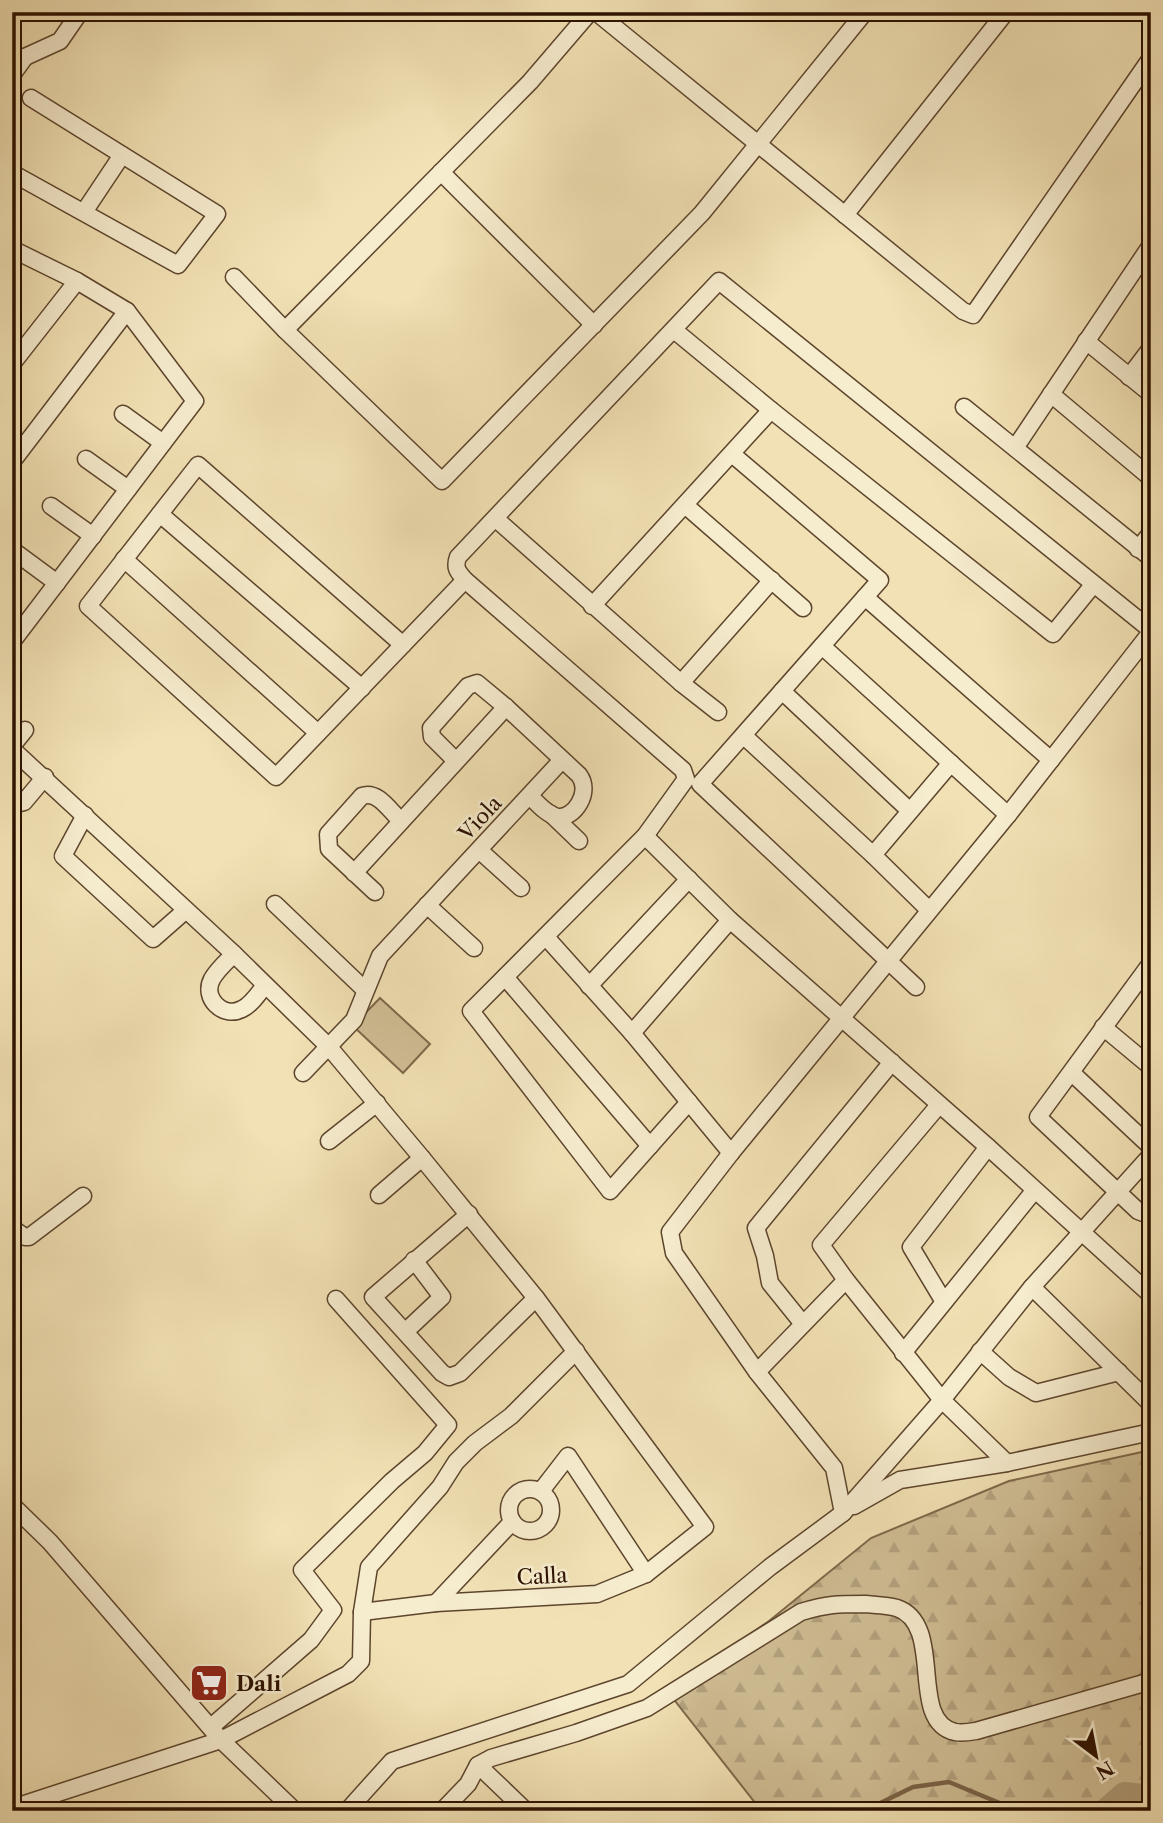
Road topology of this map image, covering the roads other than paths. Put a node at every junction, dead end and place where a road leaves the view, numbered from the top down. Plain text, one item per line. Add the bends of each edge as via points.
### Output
1 (80, 12) edge
2 (590, 12) edge
3 (596, 12) edge
4 (866, 12) edge
5 (1006, 12) edge
6 (18, 58) edge
7 (1151, 58) edge
8 (12, 75) edge
9 (31, 98) dead end
10 (758, 144) junction
11 (122, 155) junction
12 (441, 173) junction
13 (13, 174) edge
14 (84, 212) junction
15 (845, 215) junction
16 (1151, 245) edge
17 (12, 249) edge
18 (234, 277) dead end
19 (77, 281) junction
20 (127, 311) junction
21 (594, 325) junction
22 (285, 330) junction
23 (674, 330) junction
24 (1086, 341) junction
25 (18, 346) edge
26 (1151, 348) edge
27 (12, 365) edge
28 (1129, 377) junction
29 (1051, 394) junction
30 (1151, 394) edge
31 (964, 407) dead end
32 (771, 411) junction
33 (123, 414) dead end
34 (163, 443) junction
35 (1015, 448) junction
36 (733, 454) junction
37 (86, 459) dead end
38 (12, 462) edge
39 (1151, 478) edge
40 (128, 489) junction
41 (685, 505) junction
42 (51, 506) dead end
43 (160, 514) junction
44 (496, 519) junction
45 (1151, 533) edge
46 (93, 536) junction
47 (15, 552) dead end
48 (1144, 553) edge
49 (124, 559) junction
50 (465, 580) junction
51 (772, 580) junction
52 (57, 583) junction
53 (1093, 585) junction
54 (865, 597) junction
55 (592, 606) junction
56 (803, 608) dead end
57 (1151, 631) edge
58 (15, 632) edge
59 (403, 645) junction
60 (822, 646) junction
61 (681, 684) junction
62 (362, 688) junction
63 (782, 691) junction
64 (506, 707) junction
65 (718, 712) dead end
66 (25, 730) dead end
67 (318, 733) junction
68 (744, 736) junction
69 (12, 747) edge
70 (562, 760) junction
71 (1051, 760) junction
72 (456, 761) junction
73 (951, 763) junction
74 (45, 777) junction
75 (530, 796) junction
76 (12, 805) edge
77 (909, 811) junction
78 (551, 814) junction
79 (85, 815) junction
80 (1008, 815) junction
81 (401, 821) junction
82 (645, 836) junction
83 (579, 841) dead end
84 (479, 850) junction
85 (873, 855) junction
86 (354, 873) junction
87 (689, 879) junction
88 (521, 888) dead end
89 (375, 892) dead end
90 (275, 904) dead end
91 (428, 905) junction
92 (186, 910) junction
93 (929, 910) junction
94 (730, 920) junction
95 (546, 937) junction
96 (474, 948) dead end
97 (234, 954) junction
98 (887, 960) junction
99 (1147, 975) edge
100 (505, 977) junction
101 (265, 985) junction
102 (589, 986) junction
103 (916, 986) dead end
104 (365, 990) junction
105 (840, 1019) junction
106 (1102, 1027) junction
107 (632, 1033) junction
108 (329, 1047) junction
109 (892, 1062) junction
110 (1149, 1062) edge
111 (303, 1073) dead end
112 (1072, 1073) junction
113 (689, 1102) junction
114 (377, 1103) junction
115 (939, 1105) junction
116 (330, 1141) dead end
117 (650, 1146) junction
118 (988, 1147) junction
119 (1151, 1147) edge
120 (731, 1153) junction
121 (1151, 1155) edge
122 (422, 1157) junction
123 (1034, 1191) junction
124 (1118, 1192) junction
125 (379, 1195) dead end
126 (83, 1196) dead end
127 (468, 1214) junction
128 (1151, 1216) edge
129 (12, 1228) edge
130 (1080, 1233) junction
131 (414, 1260) junction
132 (846, 1280) junction
133 (1032, 1287) junction
134 (1151, 1295) edge
135 (536, 1298) junction
136 (336, 1299) dead end
137 (944, 1302) junction
138 (803, 1324) junction
139 (406, 1331) junction
140 (576, 1351) junction
141 (980, 1351) junction
142 (902, 1353) junction
143 (757, 1372) junction
144 (1119, 1372) junction
145 (942, 1400) junction
146 (1151, 1404) edge
147 (1151, 1432) edge
148 (1007, 1463) junction
149 (541, 1491) junction
150 (12, 1505) edge
151 (843, 1513) junction
152 (512, 1522) junction
153 (646, 1574) junction
154 (436, 1603) junction
155 (362, 1612) junction
156 (1151, 1681) edge
157 (216, 1733) junction
158 (478, 1765) junction
159 (12, 1808) edge
160 (295, 1811) edge
161 (347, 1811) edge
162 (442, 1811) edge
163 (526, 1811) edge

1 - 6 street via 60,41
2 - 12 street via 530,82
3 - 10 street
4 - 10 street
5 - 15 street
6 - 8 street
7 - 15 street via 973,315
9 - 11 street
10 - 15 street
10 - 21 street via 702,213
11 - 14 street
11 - 14 street via 217,214 178,265
12 - 21 street
12 - 22 street
13 - 14 street
16 - 24 street
17 - 19 street
18 - 22 street
19 - 20 street
19 - 25 street
20 - 34 street via 195,401
20 - 38 street
21 - 22 street via 442,481
23 - 32 street
23 - 44 street
23 - 53 street via 719,281
24 - 28 street
24 - 29 street
25 - 27 street
26 - 28 street
28 - 30 street
29 - 35 street
29 - 39 street
31 - 35 street
32 - 36 street
32 - 53 street via 1053,634
33 - 34 street
34 - 40 street
35 - 48 street
36 - 41 street
36 - 54 street via 880,580
37 - 40 street
40 - 46 street
41 - 51 street
41 - 55 street
42 - 46 street
43 - 49 street
43 - 59 street via 198,464
43 - 62 street
44 - 50 street via 458,557 457,572
44 - 55 street
45 - 48 street
46 - 52 street
47 - 52 street
49 - 67 street
49 - 67 street via 88,606 276,777
50 - 59 street
50 - 82 street via 683,770 686,779
51 - 56 street
51 - 61 street
52 - 58 street
53 - 57 street
54 - 60 street
54 - 71 street
55 - 61 street
57 - 71 street
59 - 62 street
60 - 63 street
60 - 73 street
61 - 65 street
62 - 67 street
63 - 68 street
63 - 77 street
64 - 70 street
64 - 72 street
64 - 72 street via 481,684 468,686 430,733
66 - 69 street
68 - 85 street
68 - 98 street via 700,784
69 - 74 street
70 - 75 street, Viola
70 - 78 street via 579,775 585,789 567,816
71 - 80 street
72 - 81 street
73 - 77 street
73 - 80 street
74 - 76 street via 23,802
74 - 79 street
75 - 78 street
75 - 84 street, Viola
77 - 85 street
78 - 83 street
79 - 92 street
79 - 92 street via 63,856 153,939
80 - 93 street
81 - 86 street
81 - 86 street via 374,794 367,794 327,834 329,849
82 - 87 street
82 - 95 street
84 - 88 street
84 - 91 street, Viola
85 - 93 street
86 - 89 street
87 - 94 street
87 - 102 street
90 - 104 street
91 - 96 street
91 - 104 street, Viola via 380,956
92 - 97 street
93 - 98 street
94 - 105 street
94 - 107 street
95 - 100 street
95 - 102 street
97 - 101 street
97 - 101 street via 210,983 215,1004 227,1012 242,1009
98 - 103 street
98 - 105 street
99 - 106 street
100 - 117 street
100 - 117 street via 471,1011 610,1191
101 - 108 street
102 - 107 street
104 - 108 street, Viola via 354,1020
105 - 109 street
105 - 120 street
106 - 110 street
106 - 112 street
107 - 113 street
108 - 111 street, Viola
108 - 114 street
109 - 115 street
109 - 138 street via 756,1228 770,1283
112 - 119 street
112 - 124 street via 1038,1117
113 - 117 street
113 - 120 street
114 - 116 street
114 - 122 street
115 - 118 street
115 - 132 street via 821,1245
118 - 123 street
118 - 137 street via 911,1247
120 - 143 street via 670,1238 674,1253
121 - 124 street
122 - 125 street
122 - 127 street
123 - 130 street
123 - 137 street
124 - 128 street via 1138,1211
124 - 130 street
126 - 129 street via 29,1237
127 - 131 street
127 - 135 street
130 - 133 street
130 - 134 street
131 - 139 street via 442,1297
131 - 139 street via 373,1297
132 - 138 street
132 - 142 street
133 - 141 street
133 - 144 street
135 - 139 street via 454,1376 442,1373
135 - 140 street
136 - 157 street via 448,1425 425,1453 302,1570 333,1610 311,1640
137 - 142 street
138 - 143 street
140 - 153 street, Calla via 705,1528
140 - 155 street via 511,1416 456,1462 440,1487 369,1567
141 - 144 street via 1036,1393
141 - 145 street
142 - 145 street
143 - 151 street via 834,1468
144 - 146 street
145 - 148 street
145 - 151 street
147 - 148 street
148 - 151 street via 900,1480
149 - 152 street via 527,1488 515,1494 508,1506
149 - 152 street via 552,1509 547,1522 536,1531 521,1530
149 - 153 street via 568,1456
150 - 157 street via 50,1542
151 - 161 street via 769,1567 628,1684 392,1761
152 - 154 street
153 - 154 street, Calla via 597,1594
154 - 155 street, Calla
155 - 157 street via 361,1661 348,1674
156 - 158 street via 976,1731 956,1732 934,1716 922,1642 908,1615 880,1605 828,1604 801,1612 647,1708
157 - 159 street
157 - 160 street
158 - 162 street via 468,1784
158 - 163 street

